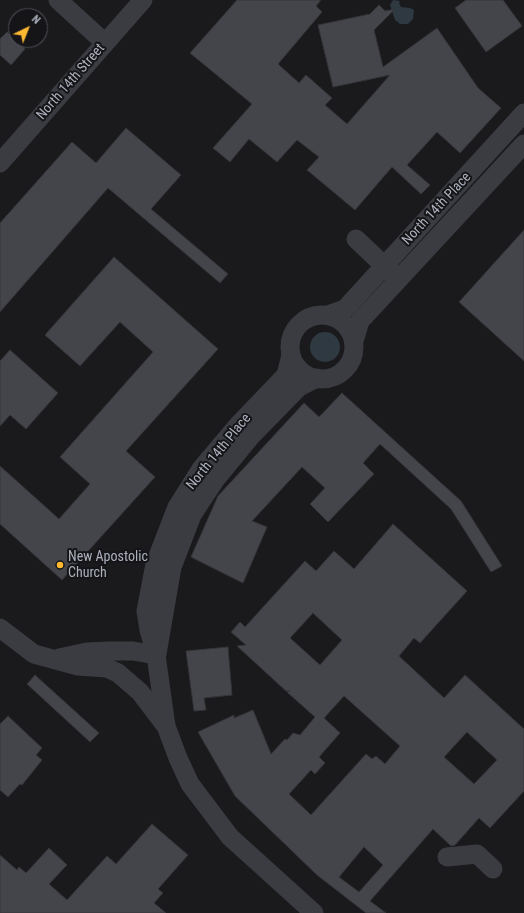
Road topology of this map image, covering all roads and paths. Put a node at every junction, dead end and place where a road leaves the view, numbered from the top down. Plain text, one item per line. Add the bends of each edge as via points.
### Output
1 (58, 0) edge
2 (142, 0) edge
3 (105, 43) junction
4 (524, 113) edge
5 (524, 144) edge
6 (0, 164) edge
7 (356, 239) dead end
8 (384, 266) junction
9 (399, 280) junction
10 (328, 315) junction
11 (354, 341) junction
12 (291, 355) junction
13 (317, 378) junction
14 (0, 628) edge
15 (156, 655) junction
16 (50, 659) junction
17 (166, 726) junction
18 (448, 858) dead end
19 (493, 869) dead end
20 (314, 913) edge

1 - 3 street
2 - 3 street, North 14th Street
3 - 6 street, North 14th Street
4 - 8 street, North 14th Place
5 - 9 street, North 14th Place
7 - 8 street
8 - 9 street
8 - 10 street, North 14th Place via 345,309
9 - 11 street, North 14th Place via 360,322
10 - 11 street via 338,318 345,324
10 - 12 street, North 14th Place via 310,317 299,325 292,336
11 - 13 street, North 14th Place via 354,351 347,368 331,378
12 - 13 street via 301,370
12 - 15 street, North 14th Place via 286,375 239,424 211,458 177,507 155,564 146,611 148,630
13 - 15 street, North 14th Place via 299,387 252,435 215,480 192,515 172,567
14 - 16 street via 34,654
15 - 16 street via 133,651 109,651
15 - 17 street
16 - 17 street via 78,666 107,668 118,673 140,692
17 - 20 street via 190,784 222,828
18 - 19 street via 477,854

